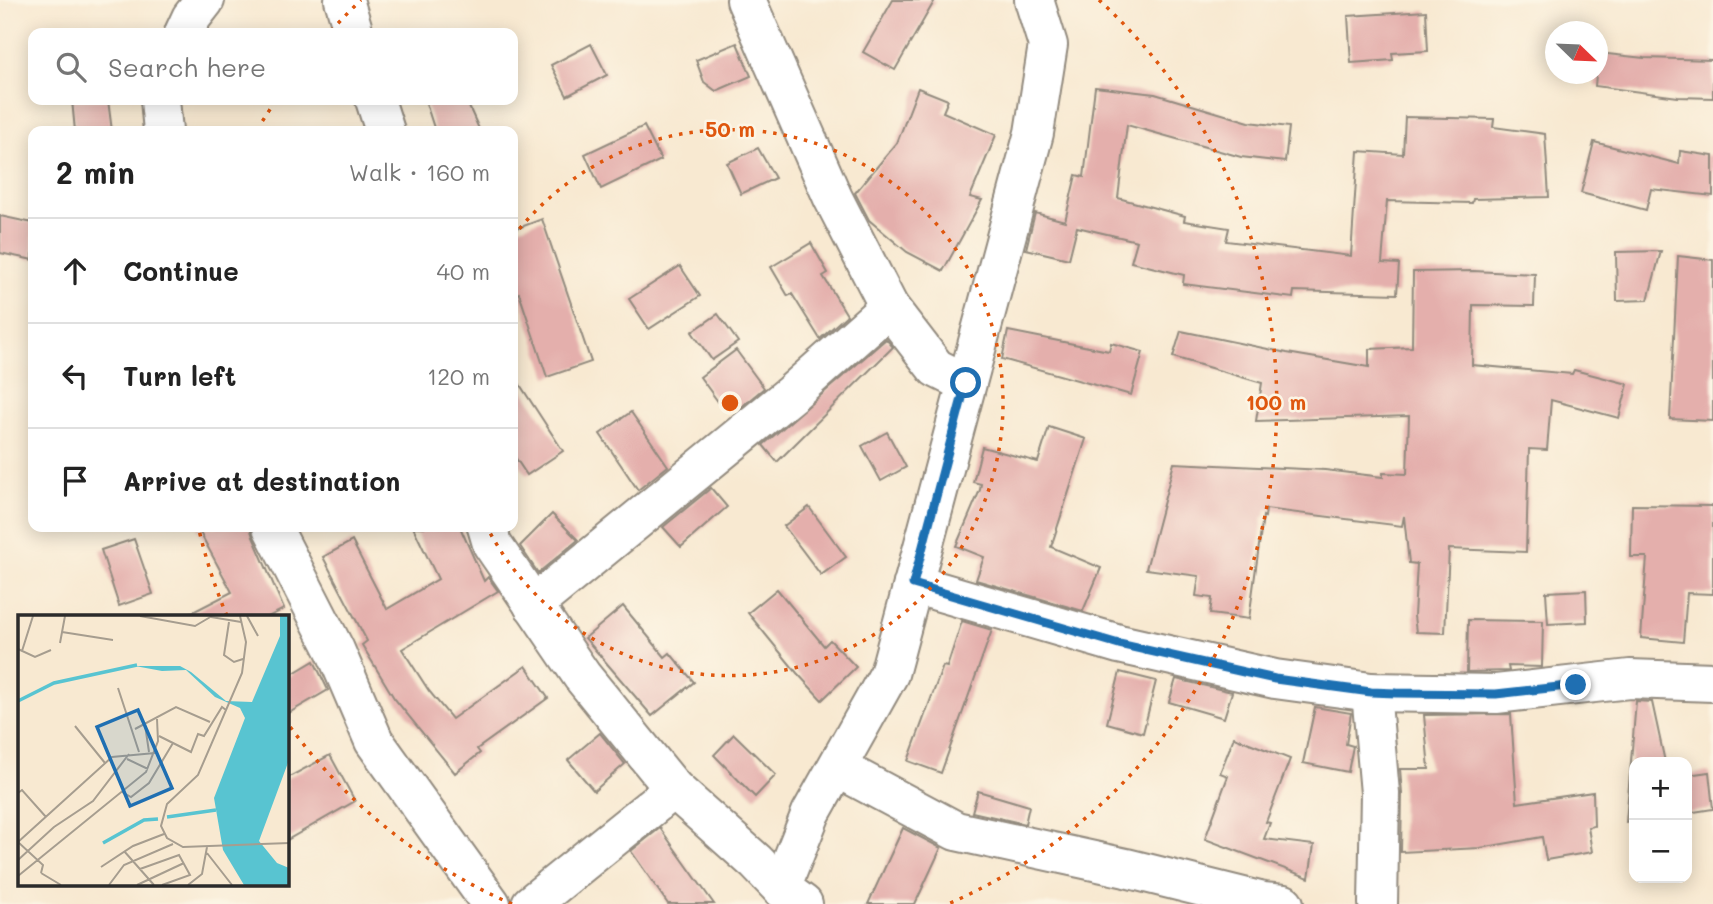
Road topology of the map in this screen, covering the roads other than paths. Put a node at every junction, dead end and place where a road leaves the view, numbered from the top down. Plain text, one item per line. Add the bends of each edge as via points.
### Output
1 (205, 0) edge
2 (344, 0) edge
3 (746, 0) edge
4 (1034, 0) edge
5 (186, 28) edge
6 (352, 28) edge
7 (160, 105) edge
8 (377, 105) edge
9 (163, 126) edge
10 (383, 126) edge
11 (889, 307) junction
12 (966, 383) junction
13 (275, 532) edge
14 (488, 532) edge
15 (913, 584) junction
16 (533, 605) junction
17 (1713, 682) edge
18 (1371, 692) junction
19 (838, 768) junction
20 (674, 789) junction
21 (792, 896) edge
22 (491, 904) edge
23 (531, 904) edge
24 (1284, 904) edge
25 (1378, 904) edge

1 - 5 street
2 - 6 street
3 - 11 street via 833,198
4 - 12 street via 1048,45 1034,133
7 - 9 street
8 - 10 street
11 - 12 street via 936,368
11 - 16 street via 780,403
12 - 15 street
13 - 22 street via 335,650 374,741
14 - 16 street
15 - 18 street via 1119,644 1275,679
15 - 19 street via 889,674
16 - 20 street via 582,676
17 - 18 street via 1630,679 1496,694
18 - 25 street via 1380,793
19 - 21 street via 811,813
19 - 24 street via 956,831
20 - 21 street
20 - 23 street

